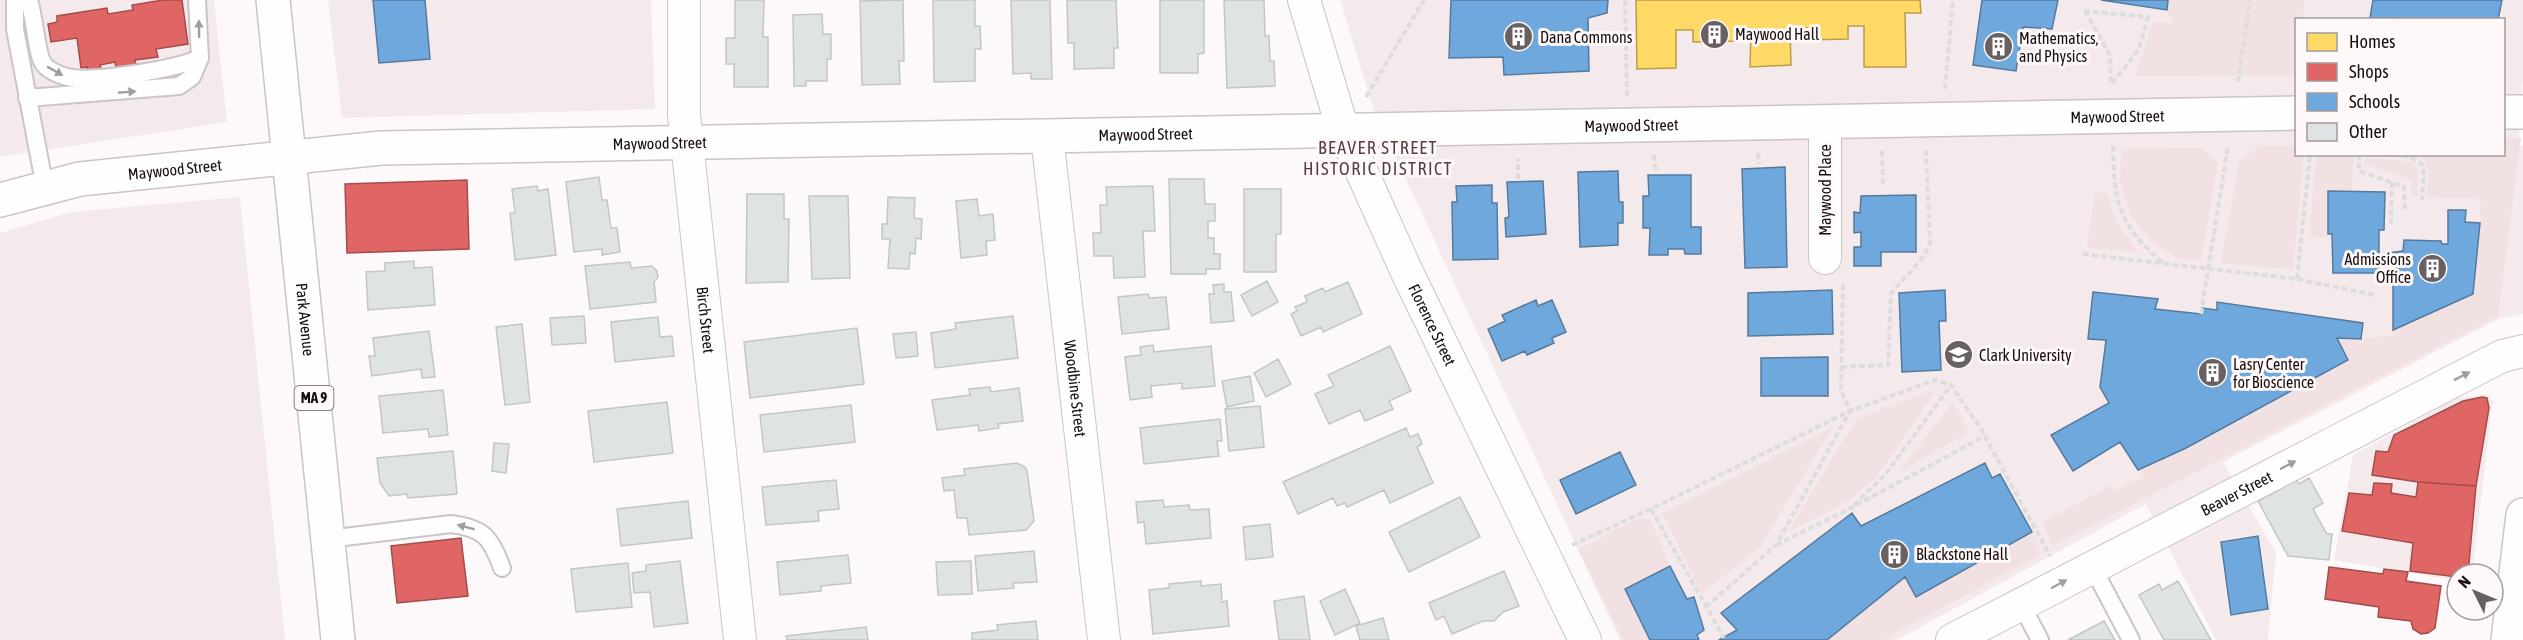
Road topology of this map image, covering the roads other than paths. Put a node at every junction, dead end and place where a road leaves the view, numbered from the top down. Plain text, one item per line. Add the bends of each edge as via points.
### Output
1 (15, 0) edge
2 (30, 0) edge
3 (197, 0) edge
4 (273, 0) edge
5 (684, 0) edge
6 (1304, 0) edge
7 (200, 58) junction
8 (27, 98) junction
9 (2505, 112) edge
10 (2523, 112) edge
11 (2295, 113) edge
12 (1825, 122) junction
13 (1343, 130) junction
14 (1047, 136) junction
15 (687, 142) junction
16 (290, 156) junction
17 (45, 188) junction
18 (0, 200) edge
19 (1824, 258) dead end
20 (2523, 351) edge
21 (2523, 515) edge
22 (328, 539) junction
23 (2092, 566) junction
24 (502, 568) dead end
25 (2021, 604) junction
26 (338, 640) edge
27 (740, 640) edge
28 (1104, 640) edge
29 (1585, 640) edge
30 (1952, 640) edge
31 (2040, 640) edge
32 (2131, 640) edge
33 (2508, 640) edge

1 - 8 lane via 15,29
2 -> 7 lane via 42,63 68,78 108,77 184,65
7 -> 3 lane
4 - 16 main road, Park Avenue / MA 9
5 - 15 street, Birch Street
6 - 13 street, Florence Street
8 -> 7 lane via 179,86 192,77
8 - 17 lane
9 - 10 main road
11 - 12 main road, Maywood Street
12 - 13 main road, Maywood Street
12 - 19 street, Maywood Place
13 - 14 main road, Maywood Street
13 - 29 street, Florence Street via 1416,291
14 - 15 main road, Maywood Street
14 - 28 street, Woodbine Street
15 - 16 main road, Maywood Street via 381,148
15 - 27 street, Birch Street
16 - 17 main road, Maywood Street via 80,179
16 - 22 main road, Park Avenue / MA 9
17 - 18 main road, Maywood Street
23 -> 20 street, Beaver Street via 2502,356
21 - 33 main road
24 -> 22 lane via 496,550 471,526 451,524
22 - 26 main road, Park Avenue / MA 9
25 -> 23 street, Beaver Street
23 - 32 lane
25 - 30 street, Beaver Street
25 - 31 lane

